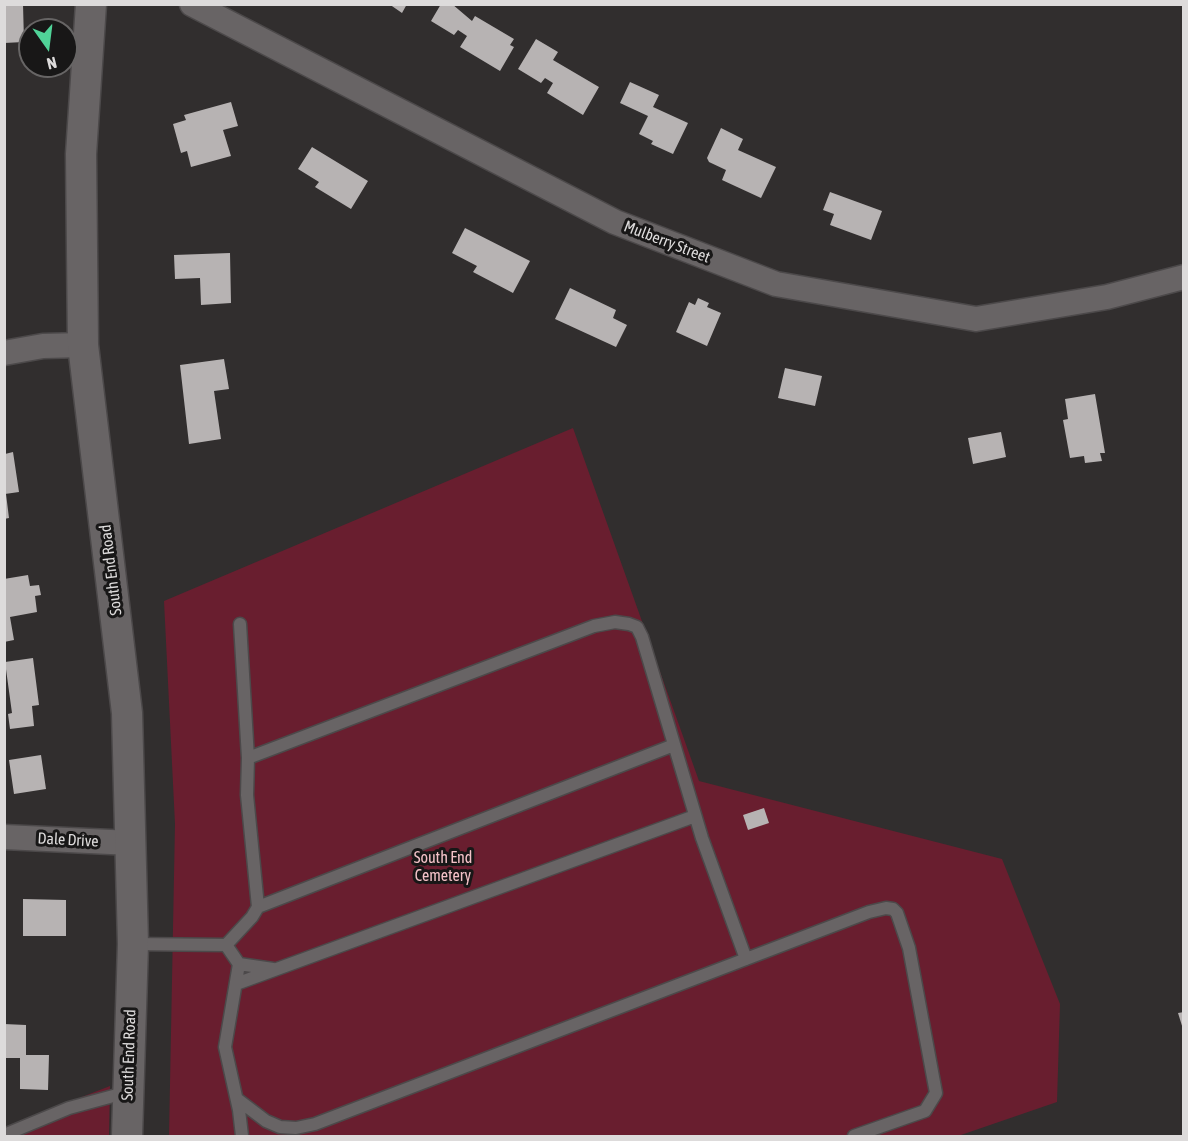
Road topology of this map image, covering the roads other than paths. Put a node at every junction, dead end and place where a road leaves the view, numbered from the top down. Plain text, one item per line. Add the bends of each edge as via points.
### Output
1 (91, 4) edge
2 (192, 4) edge
3 (1184, 278) edge
4 (82, 345) junction
5 (4, 353) edge
6 (240, 624) dead end
7 (674, 745) junction
8 (248, 758) junction
9 (695, 816) junction
10 (4, 837) edge
11 (132, 843) junction
12 (258, 907) junction
13 (133, 944) junction
14 (226, 945) junction
15 (746, 959) junction
16 (239, 964) junction
17 (277, 969) junction
18 (236, 984) junction
19 (128, 1092) junction
20 (237, 1099) junction
21 (297, 1128) junction
22 (4, 1135) edge
23 (127, 1137) edge
24 (242, 1137) edge
25 (275, 1137) edge
26 (854, 1137) edge

1 - 4 street, South End Road via 81,154
2 - 3 street, Mulberry Street via 615,222 776,284 976,320 1107,297
4 - 5 street
4 - 11 street, South End Road via 127,713
6 - 8 lane
7 - 8 lane via 639,629 615,622 594,626
7 - 9 lane
7 - 12 lane
8 - 12 lane via 247,795
9 - 15 lane
9 - 17 lane
10 - 11 street, Dale Drive
11 - 13 street, South End Road
12 - 14 lane
13 - 14 lane
13 - 19 street, South End Road
14 - 16 lane
15 - 21 lane
15 - 26 lane via 869,912 885,908 897,913 909,948 936,1093 925,1111
16 - 17 lane
16 - 18 lane
17 - 18 lane
18 - 20 lane via 225,1047
19 - 22 lane via 69,1108
19 - 23 street, South End Road
20 - 21 lane via 266,1121
20 - 24 lane
21 - 25 lane

